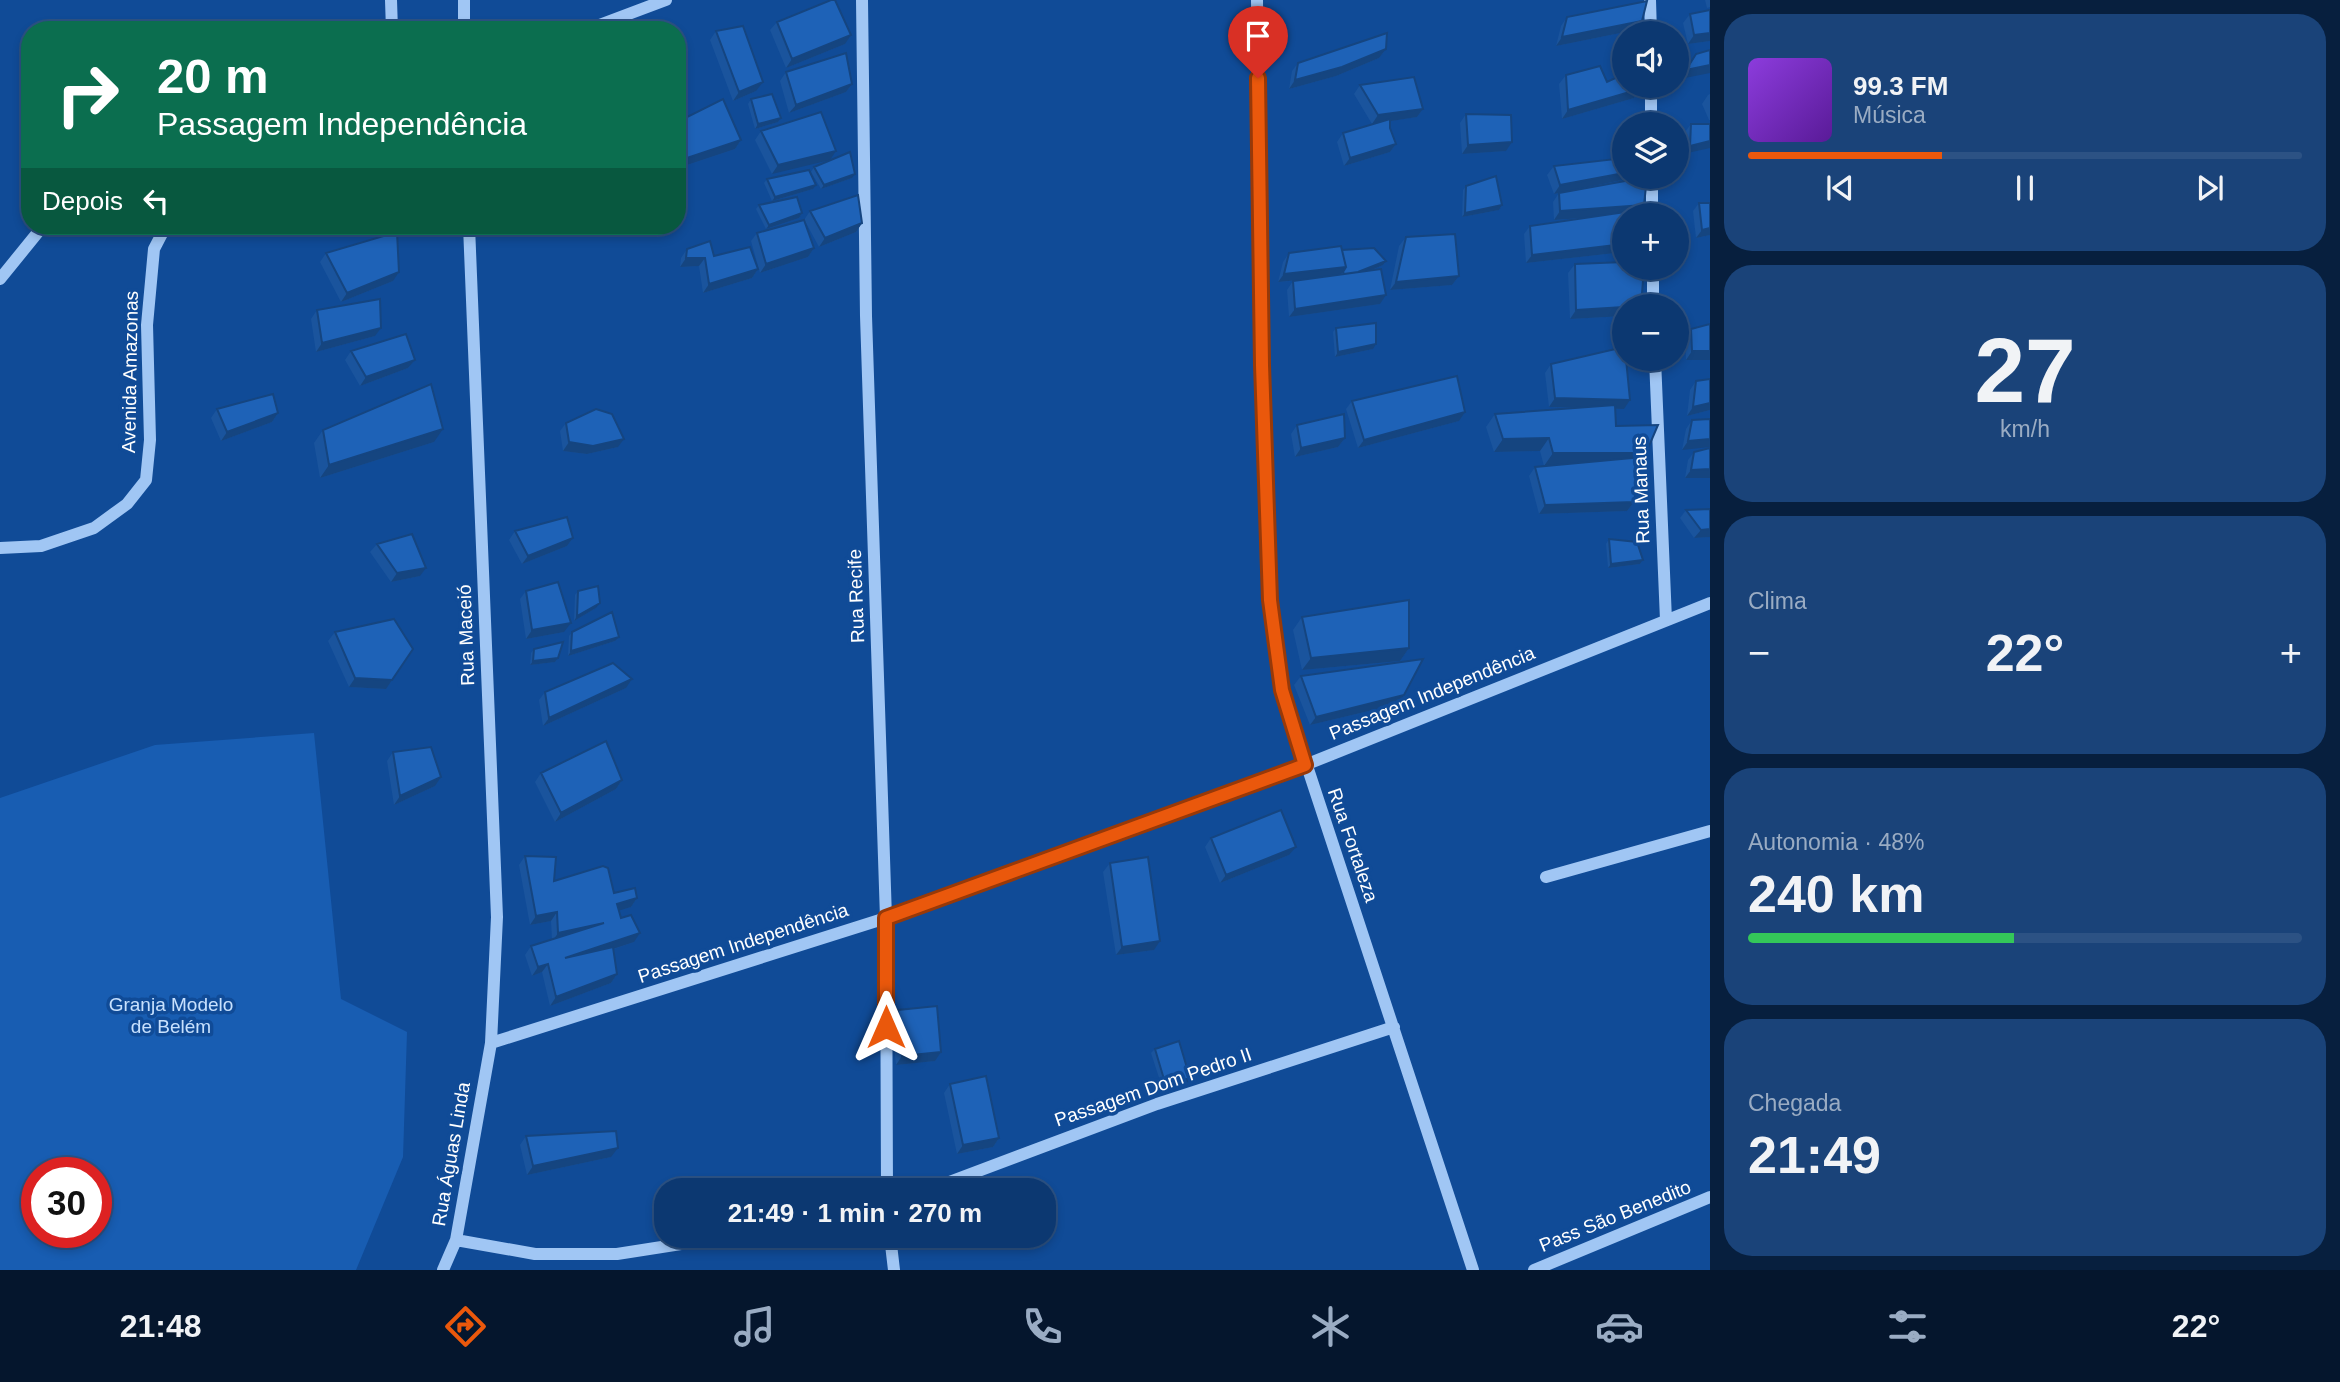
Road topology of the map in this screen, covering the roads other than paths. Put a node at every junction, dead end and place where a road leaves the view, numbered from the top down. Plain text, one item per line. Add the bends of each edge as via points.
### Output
1 (391, 0) edge
2 (464, 0) edge
3 (666, 0) edge
4 (862, 0) edge
5 (1257, 0) edge
6 (1650, 0) edge
7 (392, 21) edge
8 (464, 21) edge
9 (610, 21) edge
10 (1651, 21) edge
11 (36, 235) edge
12 (161, 235) edge
13 (470, 235) edge
14 (0, 279) edge
15 (1656, 371) edge
16 (0, 548) edge
17 (1710, 603) edge
18 (1666, 620) junction
19 (1305, 765) junction
20 (1710, 831) edge
21 (1546, 877) dead end
22 (886, 918) junction
23 (1394, 1027) junction
24 (491, 1043) junction
25 (887, 1178) edge
26 (960, 1178) edge
27 (1710, 1197) edge
28 (456, 1240) junction
29 (655, 1248) edge
30 (891, 1248) edge
31 (443, 1270) edge
32 (894, 1270) edge
33 (1473, 1270) edge
34 (1534, 1270) edge

1 - 7 street
2 - 8 street
3 - 9 street
4 - 22 street, Rua Recife via 866,316
5 - 19 street, Rua Fortaleza via 1261,351 1270,600 1282,690
6 - 10 street
11 - 14 street
12 - 16 street, Avenida Amazonas via 154,249 147,325 150,440 146,480 127,504 94,528 41,546
13 - 24 street, Rua Maceió via 497,917
15 - 18 street, Rua Manaus
17 - 18 street, Passagem Independência
18 - 19 street, Passagem Independência
19 - 22 street, Passagem Independência
19 - 23 street, Rua Fortaleza
20 - 21 street
22 - 24 street, Passagem Independência
22 - 25 street, Rua Recife
23 - 26 street, Passagem Dom Pedro II via 1157,1104
23 - 33 street, Rua Fortaleza
24 - 28 street, Rua Águas Linda
27 - 34 street, Pass São Benedito
28 - 29 street via 535,1254 617,1254
28 - 31 street, Rua Águas Linda
30 - 32 street

